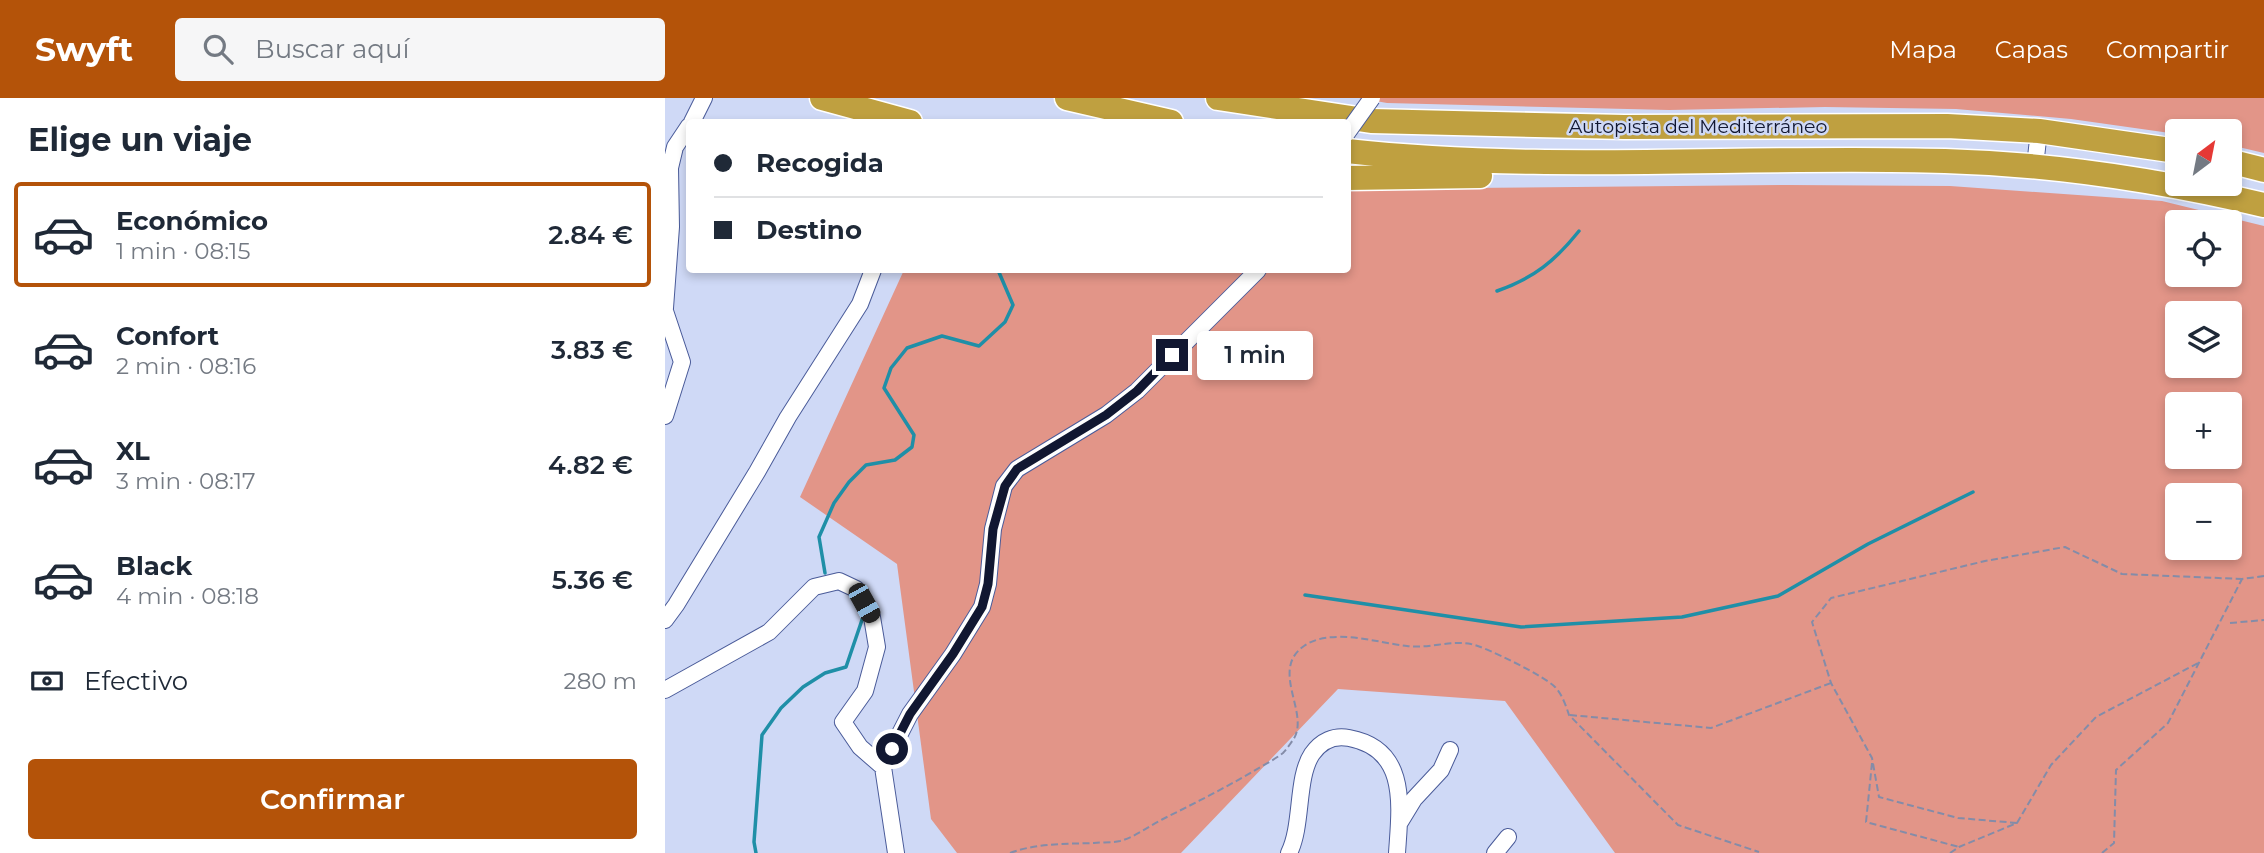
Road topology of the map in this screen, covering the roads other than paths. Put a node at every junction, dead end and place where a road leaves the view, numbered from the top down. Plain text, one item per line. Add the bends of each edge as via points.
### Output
1 (704, 98) edge
2 (822, 98) edge
3 (1067, 98) edge
4 (1218, 98) edge
5 (1372, 98) edge
6 (693, 119) edge
7 (899, 119) edge
8 (1158, 119) edge
9 (1351, 127) edge
10 (686, 130) edge
11 (2039, 131) junction
12 (2165, 149) edge
13 (1351, 151) edge
14 (1730, 160) junction
15 (2242, 164) edge
16 (2035, 166) junction
17 (2264, 170) edge
18 (1351, 177) edge
19 (2264, 205) edge
20 (872, 273) edge
21 (1255, 273) edge
22 (665, 309) edge
23 (665, 416) edge
24 (665, 620) edge
25 (665, 690) edge
26 (1450, 750) dead end
27 (883, 766) junction
28 (1422, 789) junction
29 (1399, 792) junction
30 (1399, 824) junction
31 (1508, 837) dead end
32 (896, 853) edge
33 (1289, 853) edge
34 (1397, 853) edge
35 (1495, 853) edge

1 - 6 street
2 - 7 highway
3 - 8 highway
4 - 11 highway, Autopista del Mediterráneo via 1397,122 1947,126
5 - 9 street, bridge
10 - 22 street via 675,147 670,168
11 - 12 highway, Autopista del Mediterráneo
11 - 16 street
13 - 14 highway, Autopista del Mediterráneo via 1490,162
14 - 16 highway, Autopista del Mediterráneo
14 - 18 highway via 1684,171
15 - 17 highway
16 - 19 highway, Autopista del Mediterráneo via 2119,175
20 - 24 street via 860,304
21 - 27 street via 1137,391 1017,469 1005,486 993,529 982,607 910,714
22 - 23 street via 682,362
25 - 27 street via 769,632 814,587 839,580 856,589 872,617 877,647 865,691 843,722 860,747
26 - 28 street via 1441,770
27 - 32 street
28 - 29 street via 1412,796
28 - 30 street
29 - 30 street
29 - 33 street via 1395,773 1373,747 1342,737 1327,740 1308,760
30 - 34 street
31 - 35 street

